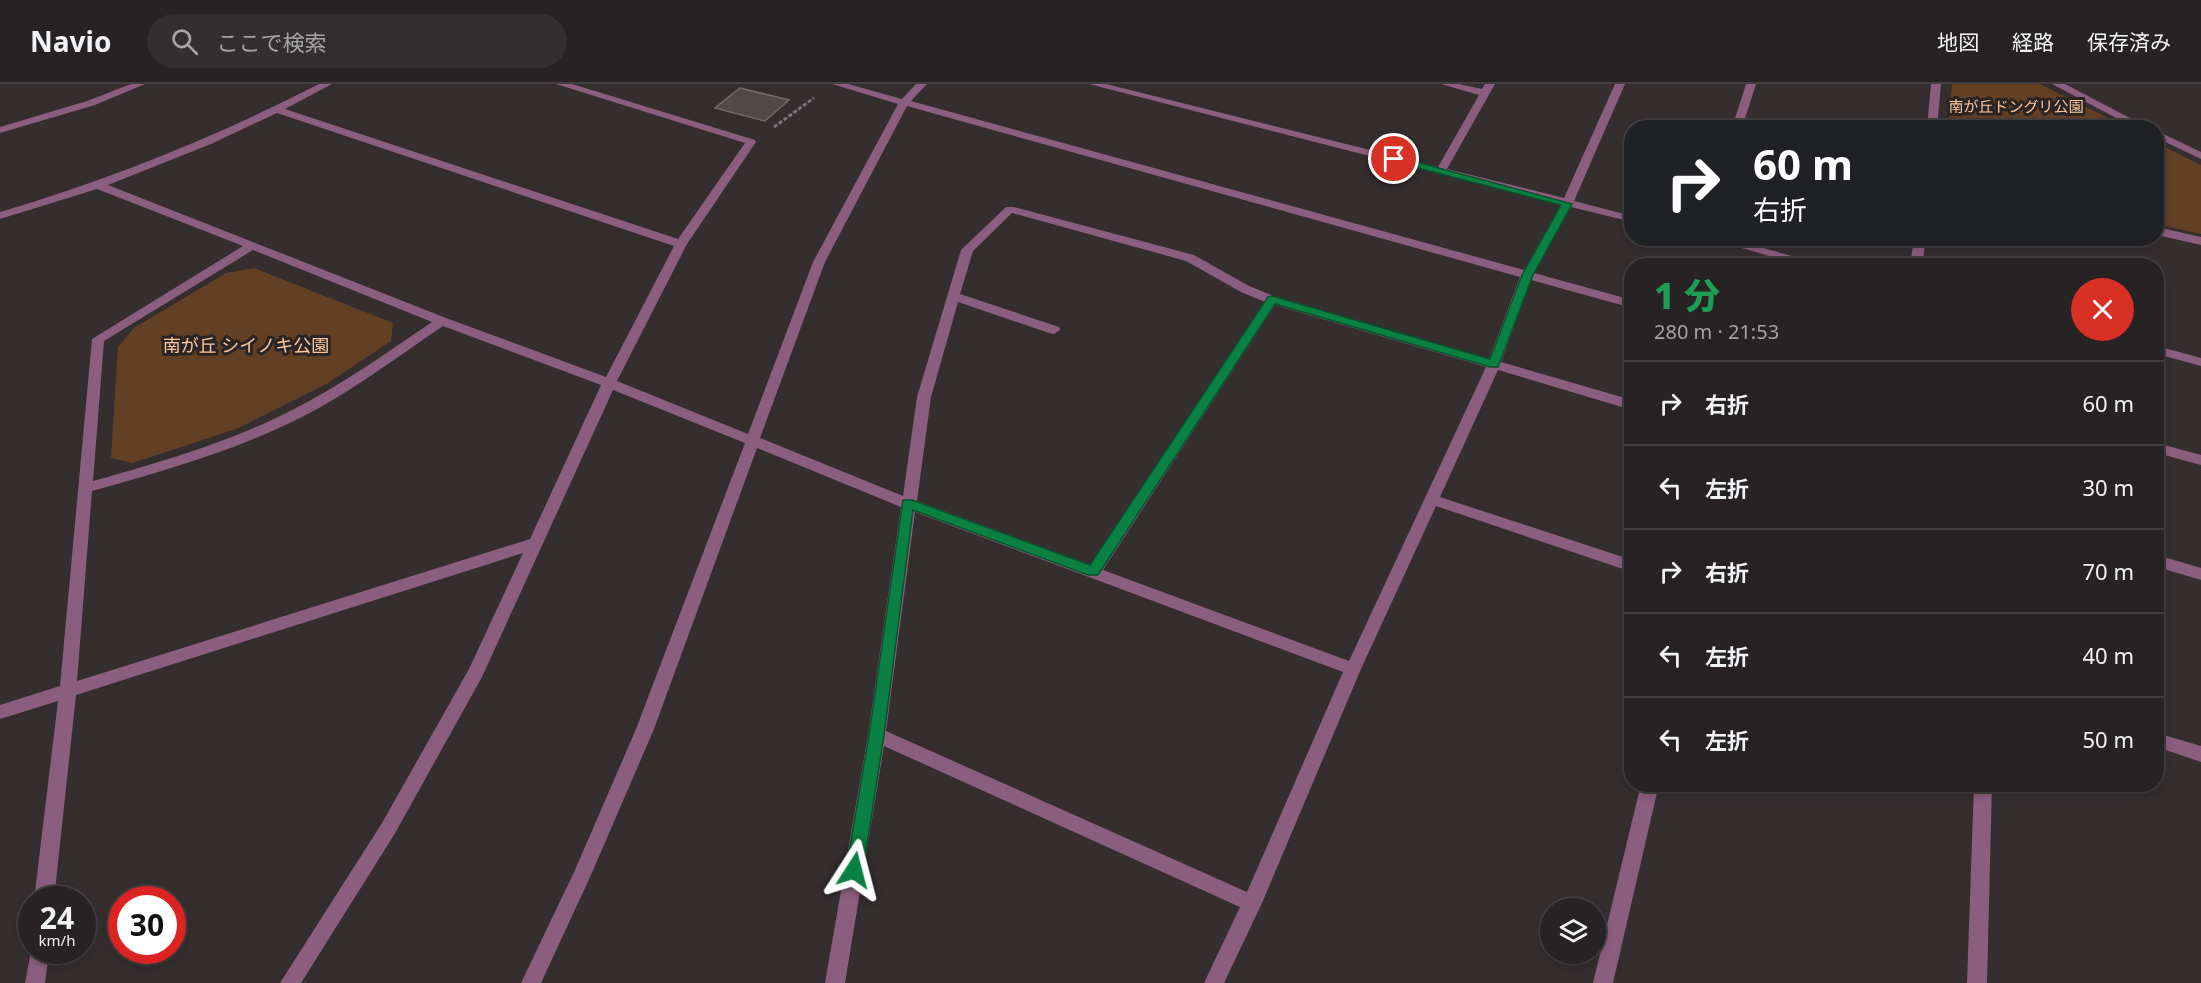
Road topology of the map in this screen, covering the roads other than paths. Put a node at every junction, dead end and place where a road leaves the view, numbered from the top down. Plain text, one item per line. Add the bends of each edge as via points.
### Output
1 (140, 84) edge
2 (327, 84) edge
3 (561, 84) edge
4 (837, 84) edge
5 (922, 84) edge
6 (1094, 84) edge
7 (1446, 84) edge
8 (1620, 84) edge
9 (1751, 84) edge
10 (1936, 84) edge
11 (2057, 84) edge
12 (1487, 88) edge
13 (904, 102) junction
14 (277, 110) junction
15 (1740, 120) edge
16 (1933, 120) edge
17 (2128, 120) edge
18 (0, 130) edge
19 (2164, 138) edge
20 (2201, 156) edge
21 (1441, 171) junction
22 (98, 185) junction
23 (1567, 204) junction
24 (0, 216) edge
25 (1624, 217) edge
26 (2164, 233) edge
27 (2201, 241) edge
28 (681, 244) junction
29 (252, 246) junction
30 (1744, 246) edge
31 (1789, 258) edge
32 (1527, 275) junction
33 (954, 296) junction
34 (1272, 300) junction
35 (1624, 302) edge
36 (442, 321) junction
37 (1054, 330) dead end
38 (2164, 352) edge
39 (2201, 362) edge
40 (1494, 364) junction
41 (609, 383) junction
42 (1624, 403) edge
43 (752, 440) junction
44 (2164, 450) edge
45 (2201, 460) edge
46 (85, 488) junction
47 (1431, 498) junction
48 (907, 503) junction
49 (536, 543) junction
50 (1624, 563) edge
51 (2164, 563) edge
52 (1093, 572) junction
53 (2201, 574) edge
54 (1353, 669) junction
55 (68, 690) junction
56 (0, 712) edge
57 (877, 735) junction
58 (2164, 742) edge
59 (2201, 754) edge
60 (1648, 792) edge
61 (1983, 792) edge
62 (47, 886) edge
63 (1252, 903) junction
64 (37, 964) edge
65 (35, 983) edge
66 (290, 983) edge
67 (531, 983) edge
68 (835, 983) edge
69 (1214, 983) edge
70 (1603, 983) edge
71 (1977, 983) edge

1 - 18 street
2 - 14 street
3 - 28 street via 751,142
4 - 13 street
5 - 13 street
6 - 21 street
7 - 12 street
8 - 23 street
9 - 15 street
10 - 16 street
11 - 17 street
12 - 21 street
13 - 32 street
13 - 43 street via 819,262
14 - 22 street
14 - 28 street
19 - 20 street
21 - 23 street
22 - 24 street
22 - 29 street
23 - 25 street
23 - 32 street
26 - 27 street
28 - 41 street
29 - 36 street
29 - 46 street via 98,339
30 - 31 street
32 - 35 street
32 - 40 street
33 - 34 street via 967,250 1010,209 1190,258
33 - 37 street
33 - 48 street via 924,397
34 - 40 street
34 - 52 street
36 - 41 street
36 - 46 street via 342,388 273,425 204,454
38 - 39 street
40 - 42 street
40 - 47 street
41 - 43 street
41 - 49 street
43 - 48 street
43 - 67 street via 645,729
44 - 45 street
46 - 55 street
47 - 50 street
47 - 54 street
48 - 52 street
48 - 57 street
49 - 55 street
49 - 66 street via 476,672 406,797
51 - 53 street
52 - 54 street
54 - 63 street
55 - 56 street
55 - 62 street
57 - 63 street
57 - 68 street
58 - 59 street
60 - 70 street
61 - 71 street
63 - 69 street
64 - 65 street

